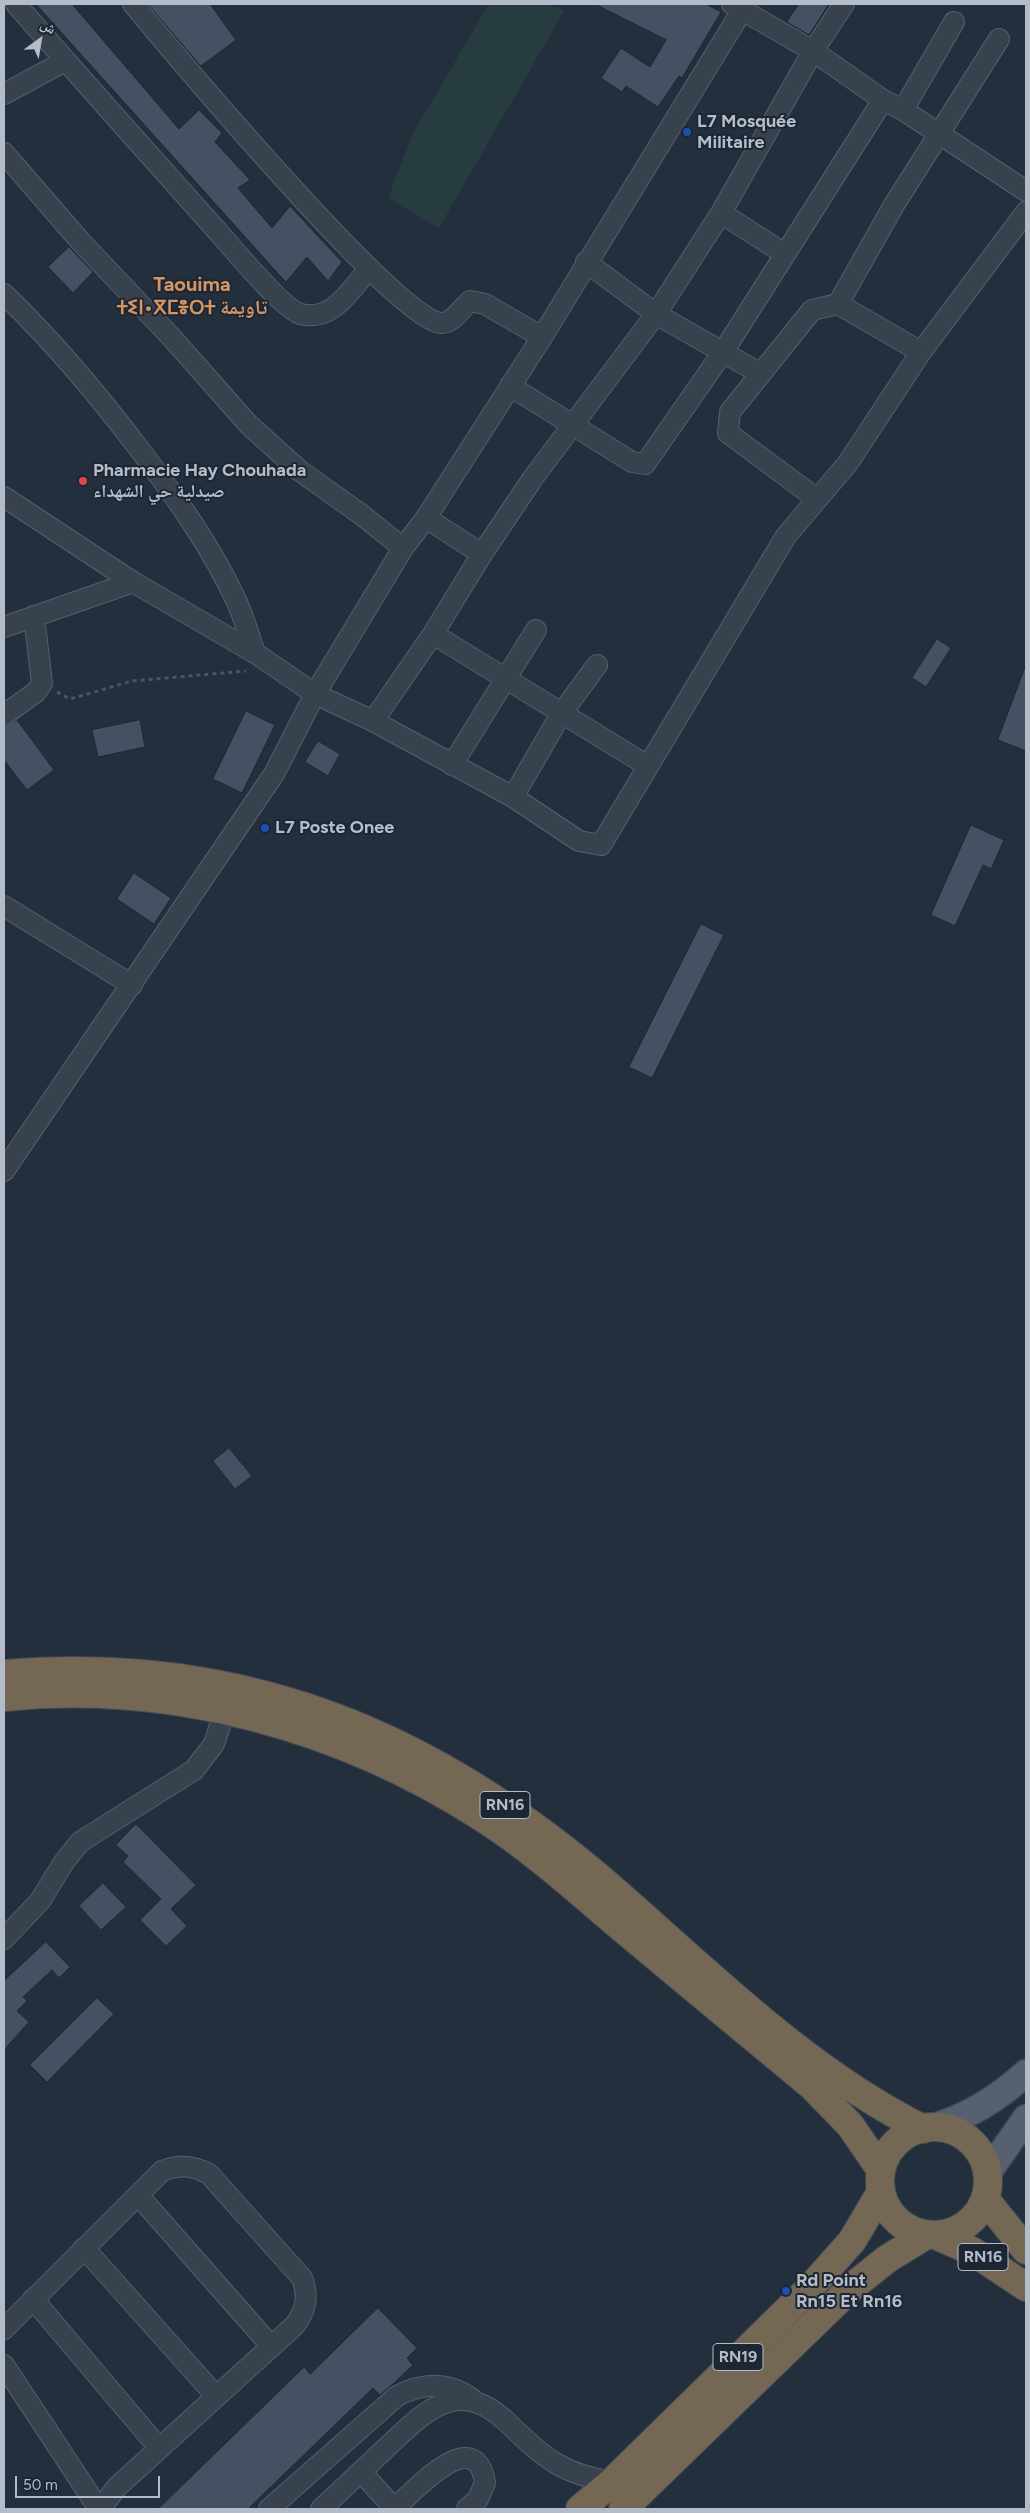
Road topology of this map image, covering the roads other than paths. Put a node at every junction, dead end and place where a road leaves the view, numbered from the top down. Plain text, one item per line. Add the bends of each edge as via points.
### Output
1 (16, 4) edge
2 (133, 4) edge
3 (844, 4) edge
4 (740, 6) edge
5 (954, 22) dead end
6 (999, 39) dead end
7 (813, 51) junction
8 (65, 61) junction
9 (4, 94) edge
10 (883, 100) junction
11 (903, 110) junction
12 (939, 134) junction
13 (4, 152) edge
14 (1026, 191) edge
15 (1026, 212) edge
16 (721, 213) junction
17 (785, 254) junction
18 (586, 262) junction
19 (369, 269) junction
20 (4, 294) edge
21 (838, 304) junction
22 (656, 314) junction
23 (542, 336) junction
24 (724, 352) junction
25 (922, 352) junction
26 (761, 374) junction
27 (510, 386) junction
28 (574, 425) junction
29 (4, 497) edge
30 (817, 500) junction
31 (426, 518) junction
32 (403, 548) junction
33 (482, 554) junction
34 (133, 582) junction
35 (34, 616) junction
36 (4, 627) edge
37 (536, 630) dead end
38 (433, 634) junction
39 (256, 653) junction
40 (597, 665) dead end
41 (505, 679) junction
42 (315, 694) junction
43 (561, 714) junction
44 (4, 716) edge
45 (373, 721) junction
46 (452, 765) junction
47 (648, 766) junction
48 (513, 797) junction
49 (4, 906) edge
50 (132, 985) junction
51 (4, 1171) edge
52 (4, 1674) edge
53 (4, 1697) edge
54 (226, 1710) junction
55 (4, 1939) edge
56 (1026, 2074) edge
57 (1026, 2118) edge
58 (929, 2128) junction
59 (881, 2181) junction
60 (986, 2187) junction
61 (138, 2195) junction
62 (930, 2235) junction
63 (84, 2248) junction
64 (1026, 2250) edge
65 (1026, 2287) edge
66 (33, 2299) junction
67 (4, 2329) edge
68 (271, 2346) junction
69 (4, 2365) edge
70 (216, 2396) junction
71 (478, 2403) junction
72 (159, 2448) junction
73 (361, 2472) junction
74 (612, 2482) junction
75 (327, 2507) edge
76 (99, 2509) edge
77 (269, 2509) edge
78 (394, 2509) edge
79 (467, 2509) edge
80 (580, 2509) edge
81 (622, 2509) edge

1 - 8 street
2 - 19 street via 221,108
3 - 7 street
4 - 7 street
4 - 18 street
5 - 11 street
6 - 12 street
7 - 10 street
7 - 16 street
8 - 9 street
8 - 19 street via 242,259 299,314 321,316 332,310
10 - 11 street
10 - 17 street
11 - 12 street
12 - 14 street
12 - 21 street
13 - 32 street via 81,242 248,424 300,472
15 - 25 street
16 - 17 street
16 - 22 street
17 - 24 street
18 - 22 street
18 - 23 street
19 - 23 street via 428,319 441,323 450,320 470,301 475,301
20 - 39 street via 46,334 181,504 230,588
21 - 25 street
21 - 26 street via 812,310
22 - 24 street
22 - 28 street
23 - 27 street
24 - 26 street
24 - 28 street via 645,464 632,462
25 - 30 street via 848,463
26 - 30 street via 730,412 728,433
27 - 28 street
27 - 31 street
28 - 33 street via 533,478
29 - 34 street
30 - 47 street via 786,536
31 - 32 street
31 - 33 street
32 - 42 street
33 - 38 street
34 - 35 street
34 - 39 street
35 - 36 street
35 - 44 street via 42,683 36,692
37 - 41 street
38 - 41 street
38 - 45 street
39 - 42 street
40 - 43 street
41 - 43 street
41 - 46 street
42 - 45 street
42 - 50 street via 274,774
43 - 47 street
43 - 48 street
45 - 46 street
46 - 48 street
47 - 48 street via 601,845 579,841
49 - 50 street
50 - 51 street
52 - 58 highway, RN16 via 114,1670 194,1678 312,1708 392,1740 471,1783 546,1834 603,1880 741,2003 826,2069 872,2102
53 - 54 highway, RN16 via 110,1695 185,1702
54 - 55 street via 214,1744 194,1770 80,1842 40,1901
54 - 59 highway, RN16 via 313,1735 384,1764 452,1799 515,1841 812,2086 850,2125
56 - 58 main road via 969,2114
57 - 60 main road via 1001,2152
58 - 59 highway via 906,2136 892,2148
58 - 60 highway, RN16 via 946,2129 966,2138 980,2154
59 - 62 highway, RN16 via 888,2210 894,2218 909,2229
59 - 74 highway, RN19 via 857,2233 822,2275
60 - 62 highway, RN16 via 980,2210 963,2227 950,2233
60 - 64 highway, RN16
61 - 63 street
61 - 68 street
61 - 68 street via 162,2171 181,2166 201,2169 217,2181 296,2270 306,2288 304,2308 294,2326
62 - 65 highway, RN16 via 986,2259
62 - 81 highway, RN19 via 887,2258 852,2287
63 - 66 street
63 - 70 street
66 - 67 street
66 - 72 street
68 - 70 street
69 - 76 street
70 - 72 street
71 - 73 street via 454,2401 430,2408
71 - 74 street via 500,2415 557,2466 575,2474
71 - 77 street via 445,2386 420,2387 403,2393
72 - 76 street via 117,2487
73 - 75 street
73 - 78 street
74 - 80 highway, RN19
78 - 79 street via 447,2462 464,2458 480,2466 486,2484

